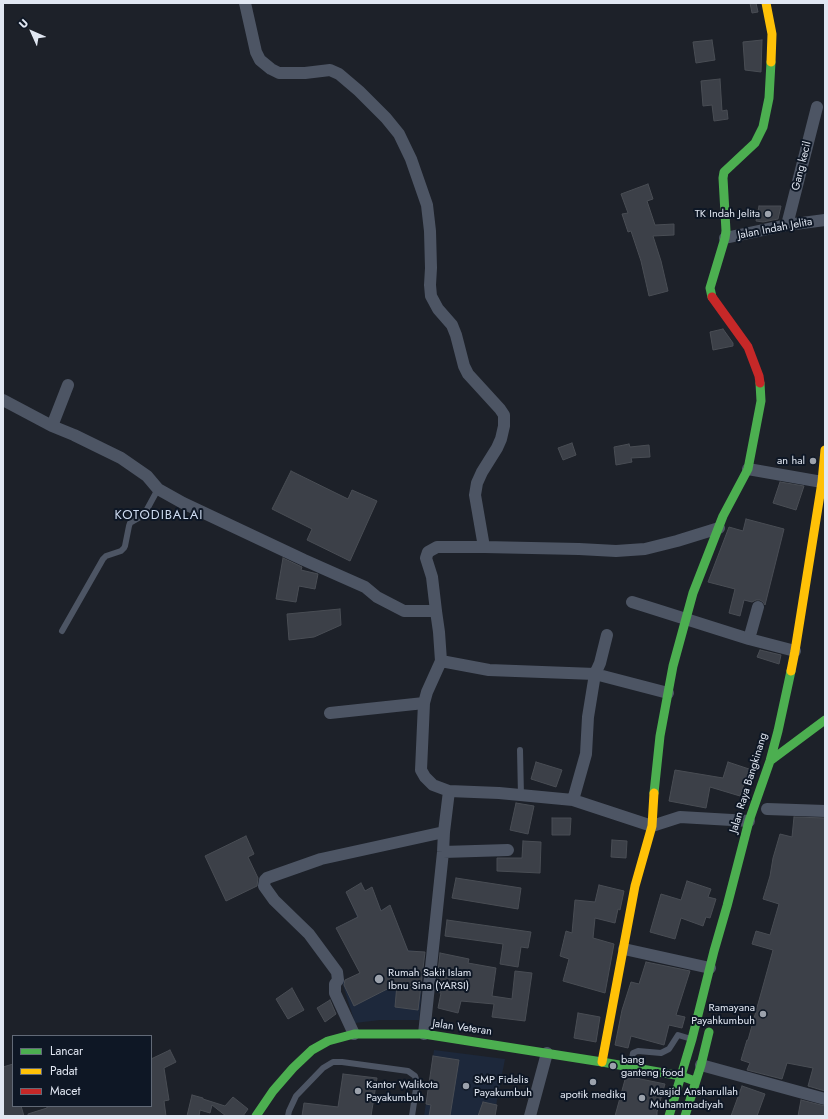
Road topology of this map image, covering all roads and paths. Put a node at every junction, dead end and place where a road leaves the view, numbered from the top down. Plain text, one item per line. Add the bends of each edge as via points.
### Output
1 (245, 3) edge
2 (766, 3) edge
3 (817, 107) dead end
4 (825, 220) edge
5 (787, 225) junction
6 (725, 238) junction
7 (68, 385) dead end
8 (3, 400) edge
9 (52, 426) junction
10 (825, 450) edge
11 (748, 469) junction
12 (822, 482) junction
13 (158, 489) junction
14 (825, 520) edge
15 (719, 528) junction
16 (484, 547) junction
17 (632, 602) dead end
18 (758, 607) dead end
19 (436, 611) junction
20 (686, 619) junction
21 (62, 631) dead end
22 (606, 635) dead end
23 (750, 639) junction
24 (795, 651) junction
25 (441, 660) junction
26 (595, 674) junction
27 (668, 693) junction
28 (424, 703) junction
29 (330, 713) dead end
30 (825, 720) edge
31 (520, 750) dead end
32 (782, 753) junction
33 (770, 761) junction
34 (778, 767) dead end
35 (449, 791) junction
36 (521, 796) junction
37 (573, 800) junction
38 (767, 809) dead end
39 (825, 811) edge
40 (750, 821) junction
41 (652, 826) junction
42 (444, 832) junction
43 (508, 850) dead end
44 (443, 852) junction
45 (727, 906) junction
46 (738, 909) dead end
47 (624, 949) junction
48 (710, 968) junction
49 (711, 1021) dead end
50 (354, 1034) junction
51 (424, 1034) junction
52 (692, 1039) junction
53 (547, 1053) junction
54 (602, 1062) junction
55 (701, 1065) junction
56 (630, 1067) junction
57 (681, 1076) junction
58 (696, 1081) junction
59 (825, 1099) edge
60 (256, 1116) edge
61 (288, 1116) edge
62 (412, 1116) edge
63 (530, 1116) edge
64 (669, 1116) edge
65 (686, 1116) edge

1 - 16 street via 260,60 279,72 305,73 330,70 339,74 386,118 399,134 411,158 427,205 431,296 452,325 468,374 504,415 501,438 482,472 475,495
2 - 6 main road via 772,34 769,98 763,127 755,142 724,172
3 - 5 street, Gang kecil
4 - 5 street, Jalan Indah Jelita
5 - 6 street, Jalan Indah Jelita
6 - 11 main road via 710,288 712,298 748,347 759,376 761,401
7 - 9 street
8 - 9 street
9 - 13 street via 120,458 147,476
10 - 12 main road, Jalan Raya Bangkinang
11 - 12 street
11 - 15 main road
12 - 24 main road, Jalan Raya Bangkinang
13 - 19 street via 183,504 365,587 404,611
13 - 21 lane via 145,513 130,523 124,548 103,559
14 - 32 main road, Jalan Raya Bangkinang
15 - 16 street via 645,549 616,551
15 - 20 main road via 693,593
16 - 19 street via 437,547 428,552 426,558 432,577
17 - 20 street
18 - 23 street
19 - 25 street
20 - 23 street
20 - 27 main road
22 - 26 street
23 - 24 street
24 - 33 main road, Jalan Raya Bangkinang
25 - 26 street via 489,670
25 - 28 street
26 - 27 street
26 - 37 street via 588,717 586,754
27 - 41 main road via 660,736
28 - 29 street
28 - 35 street via 422,770 432,785
30 - 32 main road
31 - 36 lane
32 - 33 main road
32 - 34 main road, Jalan Raya Bangkinang
33 - 40 main road, Jalan Raya Bangkinang
35 - 36 street
35 - 42 street
36 - 37 street
37 - 41 street
38 - 39 street
40 - 41 street via 680,817
40 - 45 main road, Jalan Raya Bangkinang
41 - 47 main road via 635,886
42 - 44 street
42 - 50 street via 321,859 265,880 264,886 274,900 309,934 337,972 335,993
43 - 44 street
44 - 51 street
45 - 46 main road
45 - 48 main road, Jalan Raya Bangkinang
47 - 48 street
47 - 54 main road
48 - 52 main road, Jalan Raya Bangkinang
49 - 55 main road
50 - 51 main road, Jalan Veteran
50 - 60 main road, Jalan Veteran via 328,1041 312,1050 274,1090
51 - 53 main road, Jalan Veteran
52 - 56 lane via 678,1035 669,1049 661,1053 638,1051 634,1053
52 - 57 main road, Jalan Raya Bangkinang
53 - 54 main road, Jalan Veteran
53 - 63 street
54 - 56 main road, Jalan Veteran
55 - 58 main road
55 - 59 street
56 - 57 main road, Jalan Veteran
57 - 58 main road, Jalan Veteran
57 - 64 main road, Jalan Raya Bangkinang
58 - 65 main road
61 - 62 lane via 296,1096 323,1068 333,1062 342,1062 408,1071 415,1076 417,1082

